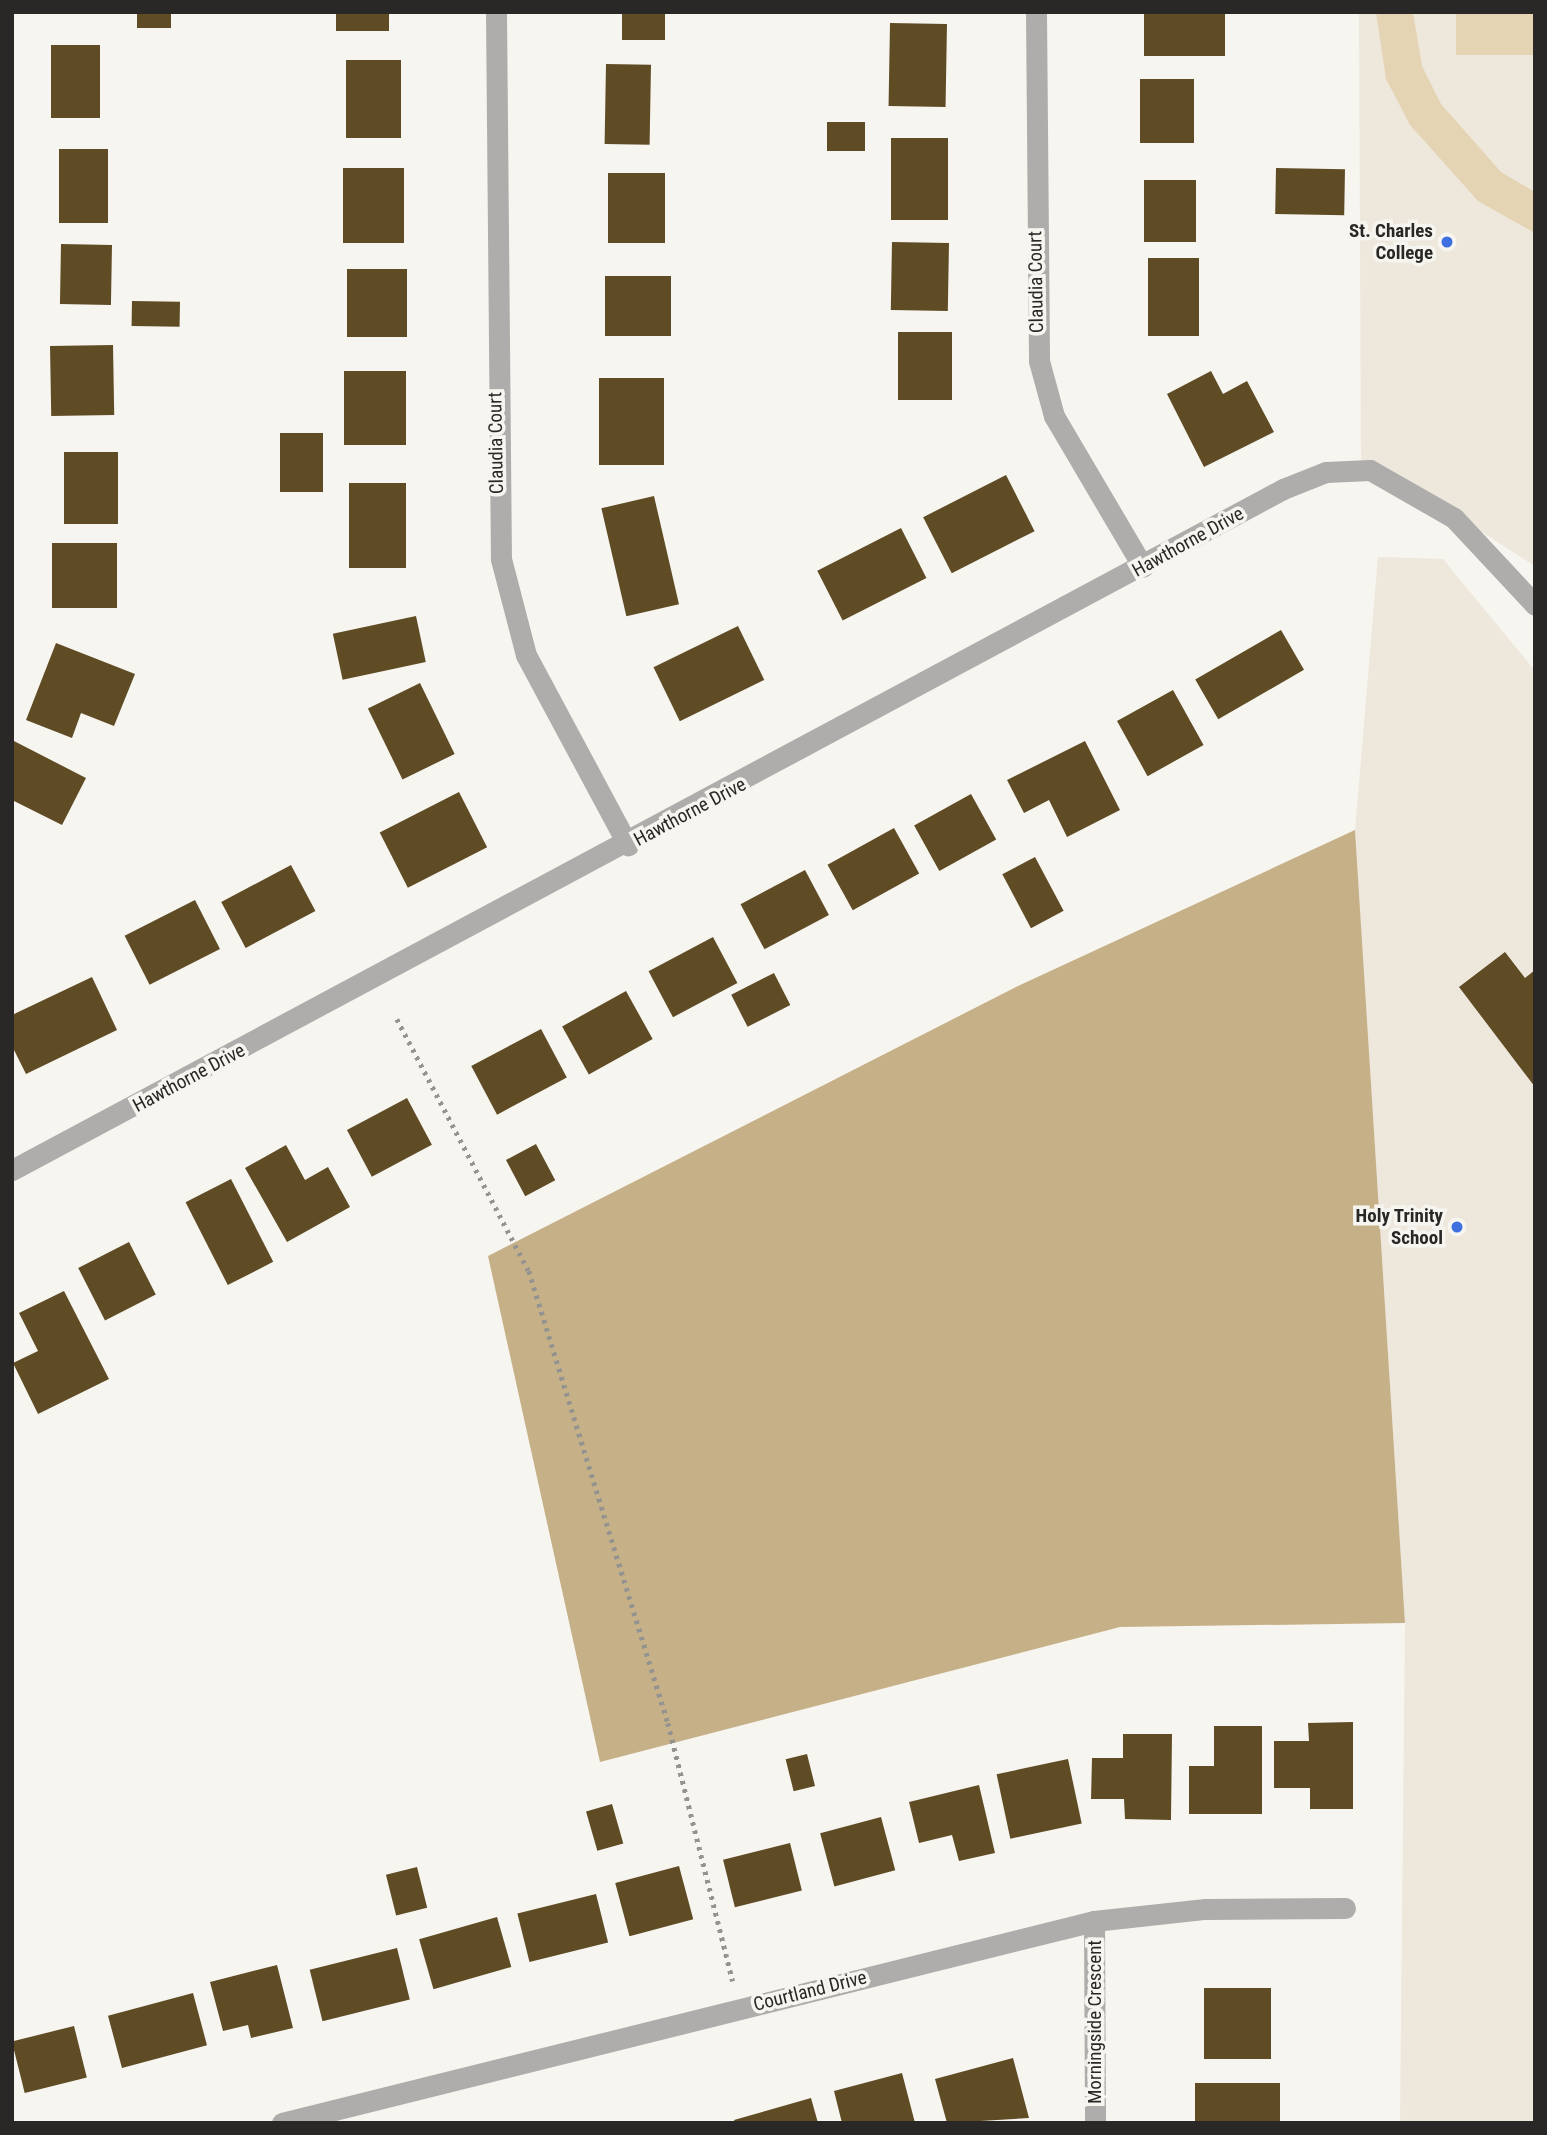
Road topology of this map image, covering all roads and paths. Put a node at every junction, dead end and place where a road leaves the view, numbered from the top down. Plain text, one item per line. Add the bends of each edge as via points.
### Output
1 (496, 12) edge
2 (1037, 12) edge
3 (1143, 566) junction
4 (1535, 606) edge
5 (628, 845) junction
6 (397, 1019) dead end
7 (12, 1170) edge
8 (1345, 1908) dead end
9 (1094, 1921) junction
10 (740, 2009) junction
11 (282, 2123) edge
12 (1095, 2123) edge

1 - 5 street, Claudia Court via 500,559 526,655
2 - 3 street, Claudia Court via 1039,361 1054,416
3 - 4 street, Hawthorne Drive via 1283,489 1326,472 1370,470 1454,518
3 - 5 street, Hawthorne Drive
5 - 7 street, Hawthorne Drive
6 - 10 path via 529,1271 668,1723
8 - 9 street, Courtland Drive via 1205,1909
9 - 10 street, Courtland Drive
9 - 12 street, Morningside Crescent
10 - 11 street, Courtland Drive

